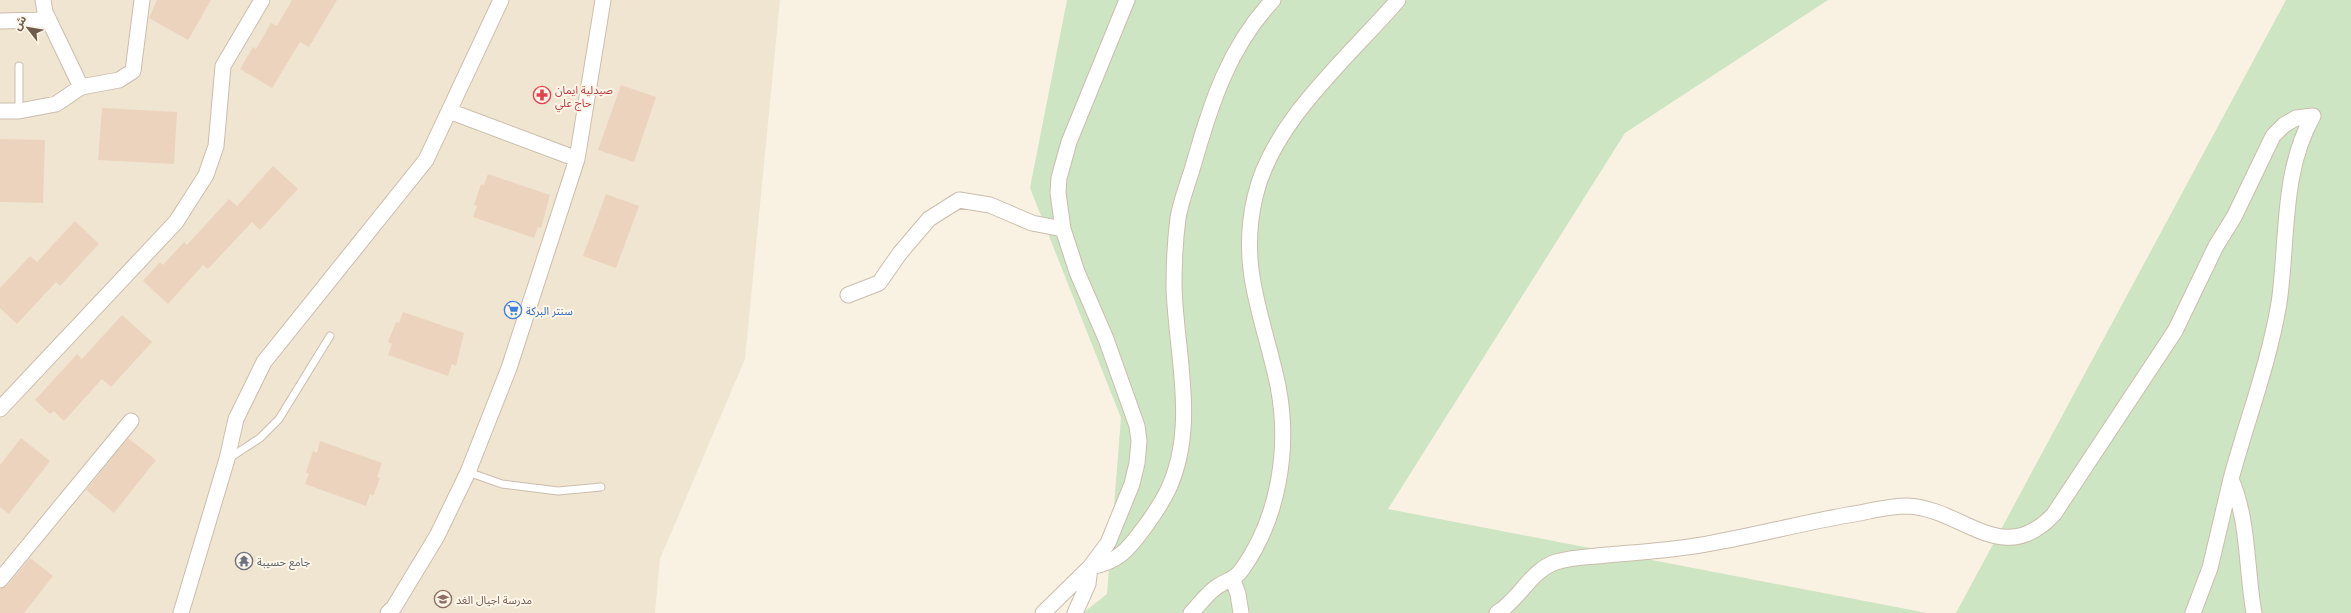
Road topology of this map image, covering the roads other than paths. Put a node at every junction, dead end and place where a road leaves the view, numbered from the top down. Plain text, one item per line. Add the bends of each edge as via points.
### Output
1 (43, 0) edge
2 (142, 0) edge
3 (262, 0) edge
4 (500, 0) edge
5 (603, 0) edge
6 (1127, 0) edge
7 (1273, 0) edge
8 (1398, 0) edge
9 (49, 20) junction
10 (0, 21) edge
11 (19, 66) dead end
12 (81, 87) junction
13 (0, 111) edge
14 (19, 111) junction
15 (449, 111) junction
16 (577, 159) junction
17 (1063, 229) junction
18 (848, 296) dead end
19 (330, 336) dead end
20 (0, 410) edge
21 (131, 422) dead end
22 (227, 459) junction
23 (468, 472) junction
24 (2231, 479) junction
25 (601, 487) dead end
26 (1090, 567) junction
27 (0, 580) edge
28 (1233, 580) junction
29 (181, 613) edge
30 (388, 613) edge
31 (1043, 613) edge
32 (1075, 613) edge
33 (1191, 613) edge
34 (1241, 613) edge
35 (1497, 613) edge
36 (2193, 613) edge
37 (2254, 613) edge

1 - 9 street
2 - 12 street via 134,71 119,80
3 - 20 street via 223,66 216,146 206,175 176,222
4 - 15 street
5 - 16 street
6 - 17 street via 1109,49 1081,109 1064,159 1058,193
7 - 26 street via 1245,33 1217,89 1204,123 1178,216 1174,288 1184,396 1182,432 1177,461 1168,489 1155,513 1122,556 1106,564
8 - 28 street via 1292,119 1276,143 1255,196 1248,242 1250,268 1278,386 1282,416 1281,460 1273,508 1243,568
9 - 10 street
9 - 12 street
11 - 14 lane
12 - 14 street via 56,104
13 - 14 street
15 - 16 street
15 - 22 street via 426,160 264,362 236,419
16 - 23 street via 509,368
17 - 18 street via 1032,223 990,205 959,200 929,219 879,283
17 - 26 street via 1077,272 1132,411 1139,441 1137,463 1125,504 1108,543
19 - 22 lane via 279,419 260,438
21 - 27 street
22 - 29 street
23 - 25 lane via 502,484 558,491
23 - 30 street via 437,536
24 - 35 street via 2273,332 2294,173 2299,148 2312,116 2296,118 2273,136 2175,331 2045,524 2027,534 2004,538 1987,535 1935,512 1906,506 1809,522 1711,543 1555,562 1535,576 1512,602
24 - 36 street via 2210,568
24 - 37 street via 2240,499 2244,520
26 - 31 street
26 - 32 street via 1088,584
28 - 33 street via 1219,585
28 - 34 street

